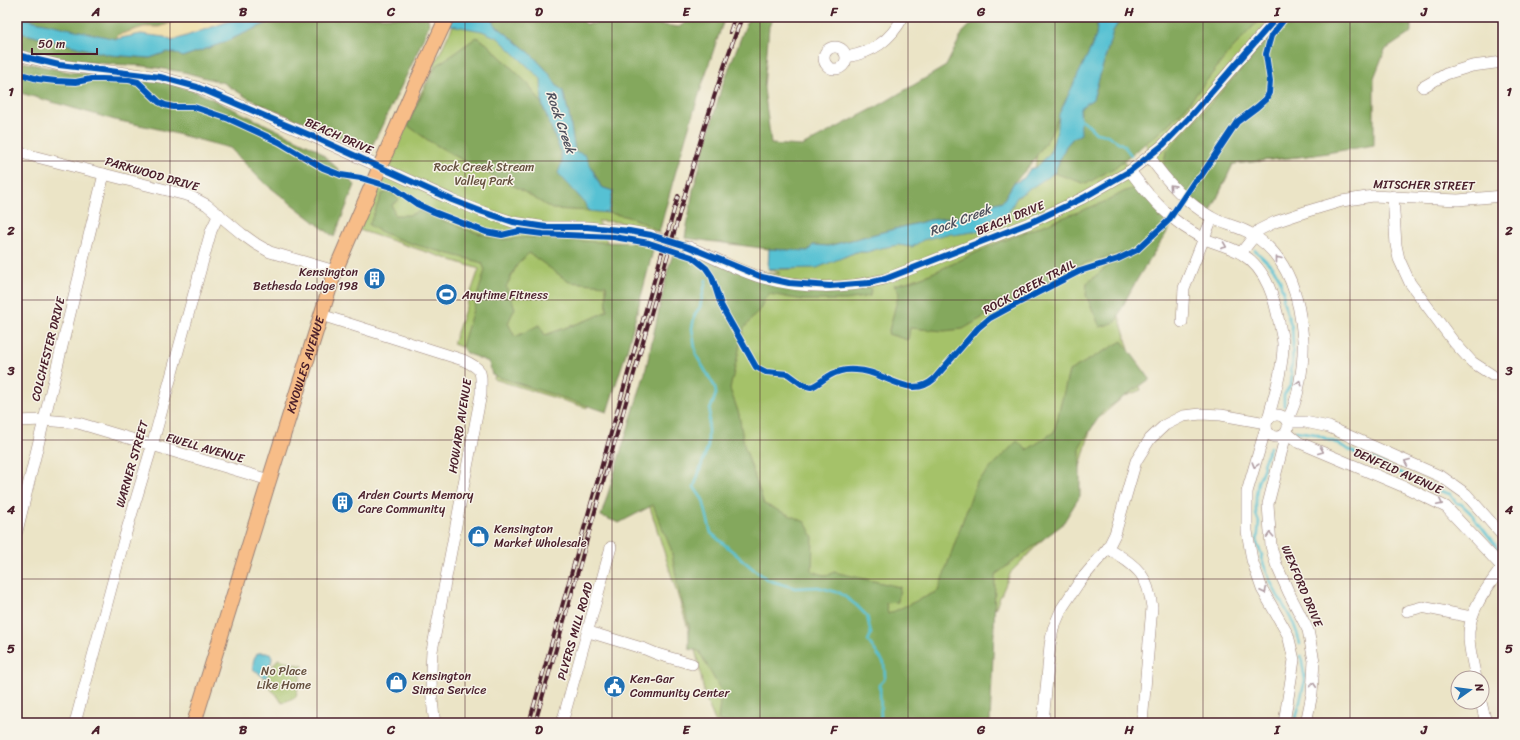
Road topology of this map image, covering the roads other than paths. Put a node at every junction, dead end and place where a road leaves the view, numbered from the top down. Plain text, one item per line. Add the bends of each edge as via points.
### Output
1 (903, 17) edge
2 (1277, 17) edge
3 (445, 21) edge
4 (17, 55) edge
5 (846, 57) dead end
6 (1503, 62) edge
7 (1423, 87) dead end
8 (17, 152) edge
9 (1149, 156) junction
10 (381, 167) junction
11 (1130, 171) junction
12 (104, 174) junction
13 (1393, 196) junction
14 (1502, 199) edge
15 (219, 214) junction
16 (1212, 218) junction
17 (651, 235) tunnel mouth
18 (1254, 235) junction
19 (1204, 238) junction
20 (689, 247) tunnel mouth
21 (1241, 253) junction
22 (336, 271) junction
23 (321, 315) junction
24 (1182, 322) dead end
25 (1492, 374) dead end
26 (44, 420) junction
27 (17, 421) edge
28 (1267, 423) junction
29 (1287, 428) junction
30 (152, 446) junction
31 (269, 480) junction
32 (17, 531) edge
33 (1503, 536) edge
34 (611, 547) dead end
35 (1108, 548) junction
36 (1503, 567) edge
37 (1407, 611) dead end
38 (1472, 618) junction
39 (589, 632) junction
40 (692, 664) dead end
41 (1474, 670) edge
42 (1484, 710) edge
43 (75, 723) edge
44 (194, 723) edge
45 (435, 723) edge
46 (562, 723) edge
47 (1043, 723) edge
48 (1142, 723) edge
49 (1284, 723) edge
50 (1306, 723) edge
51 (1486, 723) edge

1 - 5 street via 889,38 862,54
2 - 9 street, BEACH DRIVE via 1189,118
3 - 10 main road, KNOWLES AVENUE
4 - 10 street, BEACH DRIVE via 59,65 160,77 197,87
6 - 7 street via 1472,66 1446,74
8 - 12 street, PARKWOOD DRIVE
9 - 11 street, BEACH DRIVE
16 -> 9 street, WEXFORD DRIVE via 1177,192 1162,176
10 - 17 street, BEACH DRIVE via 458,202 513,222
10 - 22 main road, KNOWLES AVENUE
11 - 19 street via 1170,218
11 - 20 street, BEACH DRIVE via 1083,198 1032,222 869,283 830,286 762,278
12 - 15 street, PARKWOOD DRIVE via 190,196
12 - 26 street, COLCHESTER DRIVE
13 - 14 street, MITSCHER STREET via 1458,200
13 - 18 street, MITSCHER STREET via 1342,201 1308,210 1275,222
13 - 25 street via 1396,245 1399,259 1410,283 1453,341 1472,362
15 - 22 street, PARKWOOD DRIVE via 242,234 270,252
15 - 30 street, WARNER STREET via 211,232
16 - 18 street, WEXFORD DRIVE
16 - 19 street
18 - 21 street, MITSCHER STREET
29 -> 18 street, WEXFORD DRIVE via 1302,371 1301,316 1291,278 1280,260
19 -> 21 street
19 - 24 street via 1184,288
21 - 28 street via 1265,278 1276,305 1283,345
22 - 23 main road, KNOWLES AVENUE
23 - 31 main road, KNOWLES AVENUE
23 - 45 street, HOWARD AVENUE via 463,360 478,367 481,373 481,394 432,652 430,675
26 - 27 street, EWELL AVENUE
26 - 30 street, EWELL AVENUE via 78,423
26 - 32 street, COLCHESTER DRIVE
28 - 29 street via 1272,416 1280,415
28 - 29 street via 1268,432 1274,437
28 - 35 street via 1201,414 1183,416 1166,425 1150,439 1136,461 1115,534
28 -> 49 street via 1248,492 1247,532 1252,560 1262,589 1288,635 1294,660
33 -> 29 street, DENFELD AVENUE via 1466,494 1442,477 1329,427 1305,422
29 -> 36 street, DENFELD AVENUE via 1298,442 1446,507
50 -> 29 street, WEXFORD DRIVE via 1312,694 1314,661 1308,630 1276,564 1271,546 1268,504
30 - 31 street, EWELL AVENUE
30 - 43 street, WARNER STREET
31 - 44 main road, KNOWLES AVENUE
34 - 39 street, PLYERS MILL ROAD
35 - 47 street via 1080,581 1062,608 1053,629
35 - 48 street via 1143,575 1150,591 1152,607
36 - 38 street via 1481,596
37 - 38 street via 1422,608
38 - 41 street via 1469,632
39 - 40 street
39 - 46 street, PLYERS MILL ROAD
42 - 51 street

